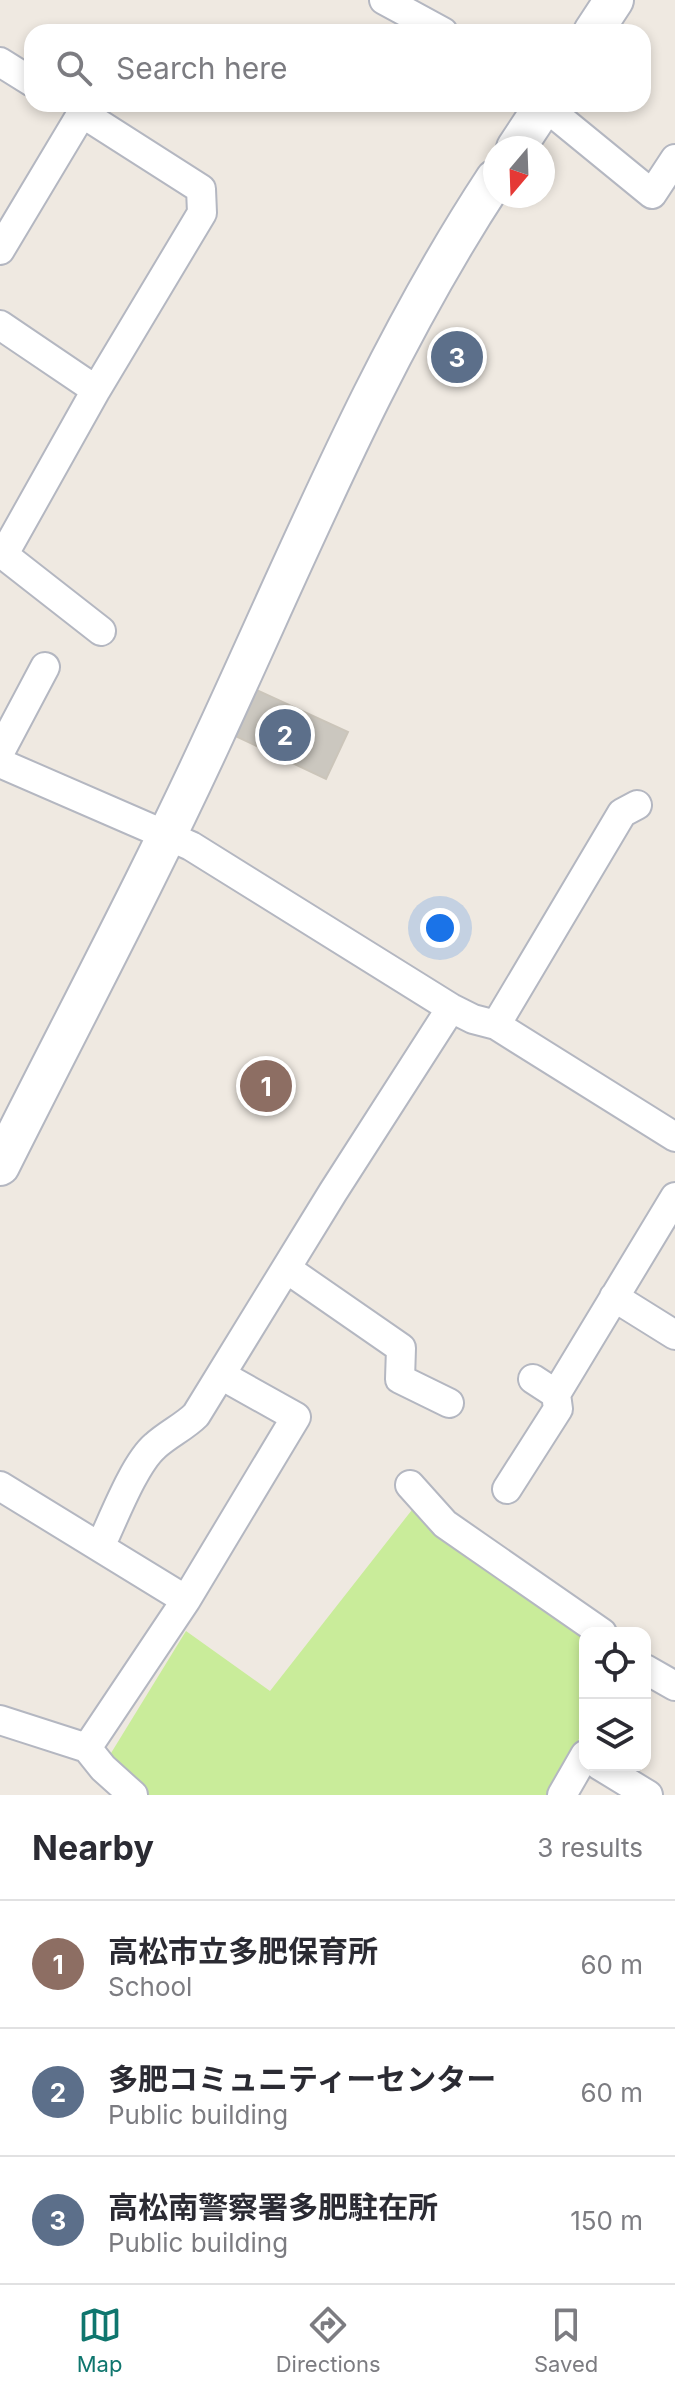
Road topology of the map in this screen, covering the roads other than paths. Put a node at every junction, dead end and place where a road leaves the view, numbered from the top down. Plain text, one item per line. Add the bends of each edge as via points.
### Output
1 (384, 0) edge
2 (614, 0) edge
3 (428, 24) edge
4 (598, 24) edge
5 (0, 62) edge
6 (24, 77) edge
7 (73, 112) edge
8 (80, 112) edge
9 (539, 112) edge
10 (552, 112) edge
11 (524, 136) edge
12 (675, 159) edge
13 (483, 198) edge
14 (0, 250) edge
15 (0, 325) edge
16 (96, 390) junction
17 (2, 553) edge
18 (101, 631) dead end
19 (45, 667) dead end
20 (0, 752) edge
21 (0, 763) edge
22 (637, 805) dead end
23 (167, 836) junction
24 (451, 1008) junction
25 (496, 1025) junction
26 (675, 1137) edge
27 (0, 1166) edge
28 (675, 1197) edge
29 (665, 1235) edge
30 (287, 1269) junction
31 (614, 1297) junction
32 (675, 1335) edge
33 (221, 1375) junction
34 (449, 1403) dead end
35 (410, 1485) dead end
36 (0, 1486) edge
37 (507, 1489) dead end
38 (100, 1547) junction
39 (186, 1600) junction
40 (593, 1627) edge
41 (651, 1672) edge
42 (675, 1686) edge
43 (0, 1720) edge
44 (87, 1748) junction
45 (579, 1766) edge
46 (608, 1771) edge
47 (644, 1794) edge
48 (133, 1795) edge
49 (562, 1795) edge

1 - 3 street
2 - 4 street
5 - 6 street
7 - 14 street
8 - 16 street via 201,189 202,213
9 - 11 street
10 - 12 street via 652,194
13 - 23 street via 354,432
15 - 16 street
16 - 17 street
17 - 18 street
19 - 20 street
21 - 23 street
22 - 25 street via 622,813
23 - 24 street
23 - 27 street
24 - 25 street
24 - 30 street
25 - 26 street
28 - 29 street
29 - 31 street
30 - 33 street
30 - 34 street via 401,1348 400,1379
31 - 32 street
31 - 37 street via 545,1386 558,1409
33 - 38 street via 196,1415 144,1458
33 - 39 street via 296,1417
35 - 40 street via 445,1524
36 - 38 street
38 - 39 street
39 - 44 street
41 - 42 street
43 - 44 street
44 - 48 street
45 - 49 street
46 - 47 street

